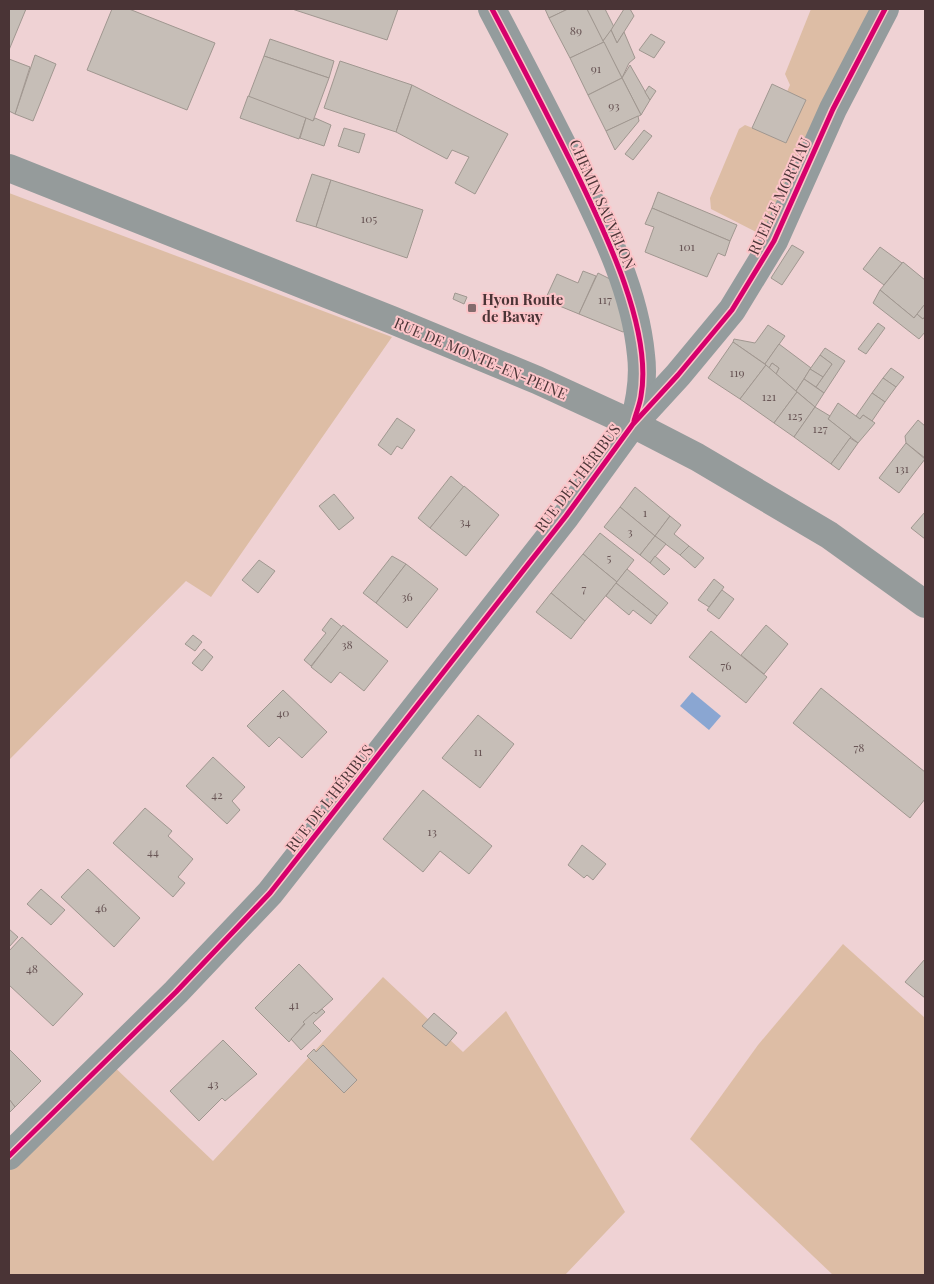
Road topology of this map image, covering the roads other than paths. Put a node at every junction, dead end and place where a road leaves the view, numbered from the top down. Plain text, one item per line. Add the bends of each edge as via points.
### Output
1 (492, 9) edge
2 (885, 9) edge
3 (9, 168) edge
4 (633, 424) junction
5 (925, 604) edge
6 (9, 1156) edge

1 - 4 street, CHEMIN SAUVELON via 592,205 623,276 641,355 642,395
2 - 4 street, RUELLE MORTIAU via 833,109 774,241 732,310
3 - 4 main road, RUE DE MONTE-EN-PEINE via 392,320 538,380
4 - 5 main road, RUE DE MONTE-EN-PEINE via 697,457 829,535
4 - 6 street, RUE DE L'HÉRIBUS via 566,516 270,893 176,992

